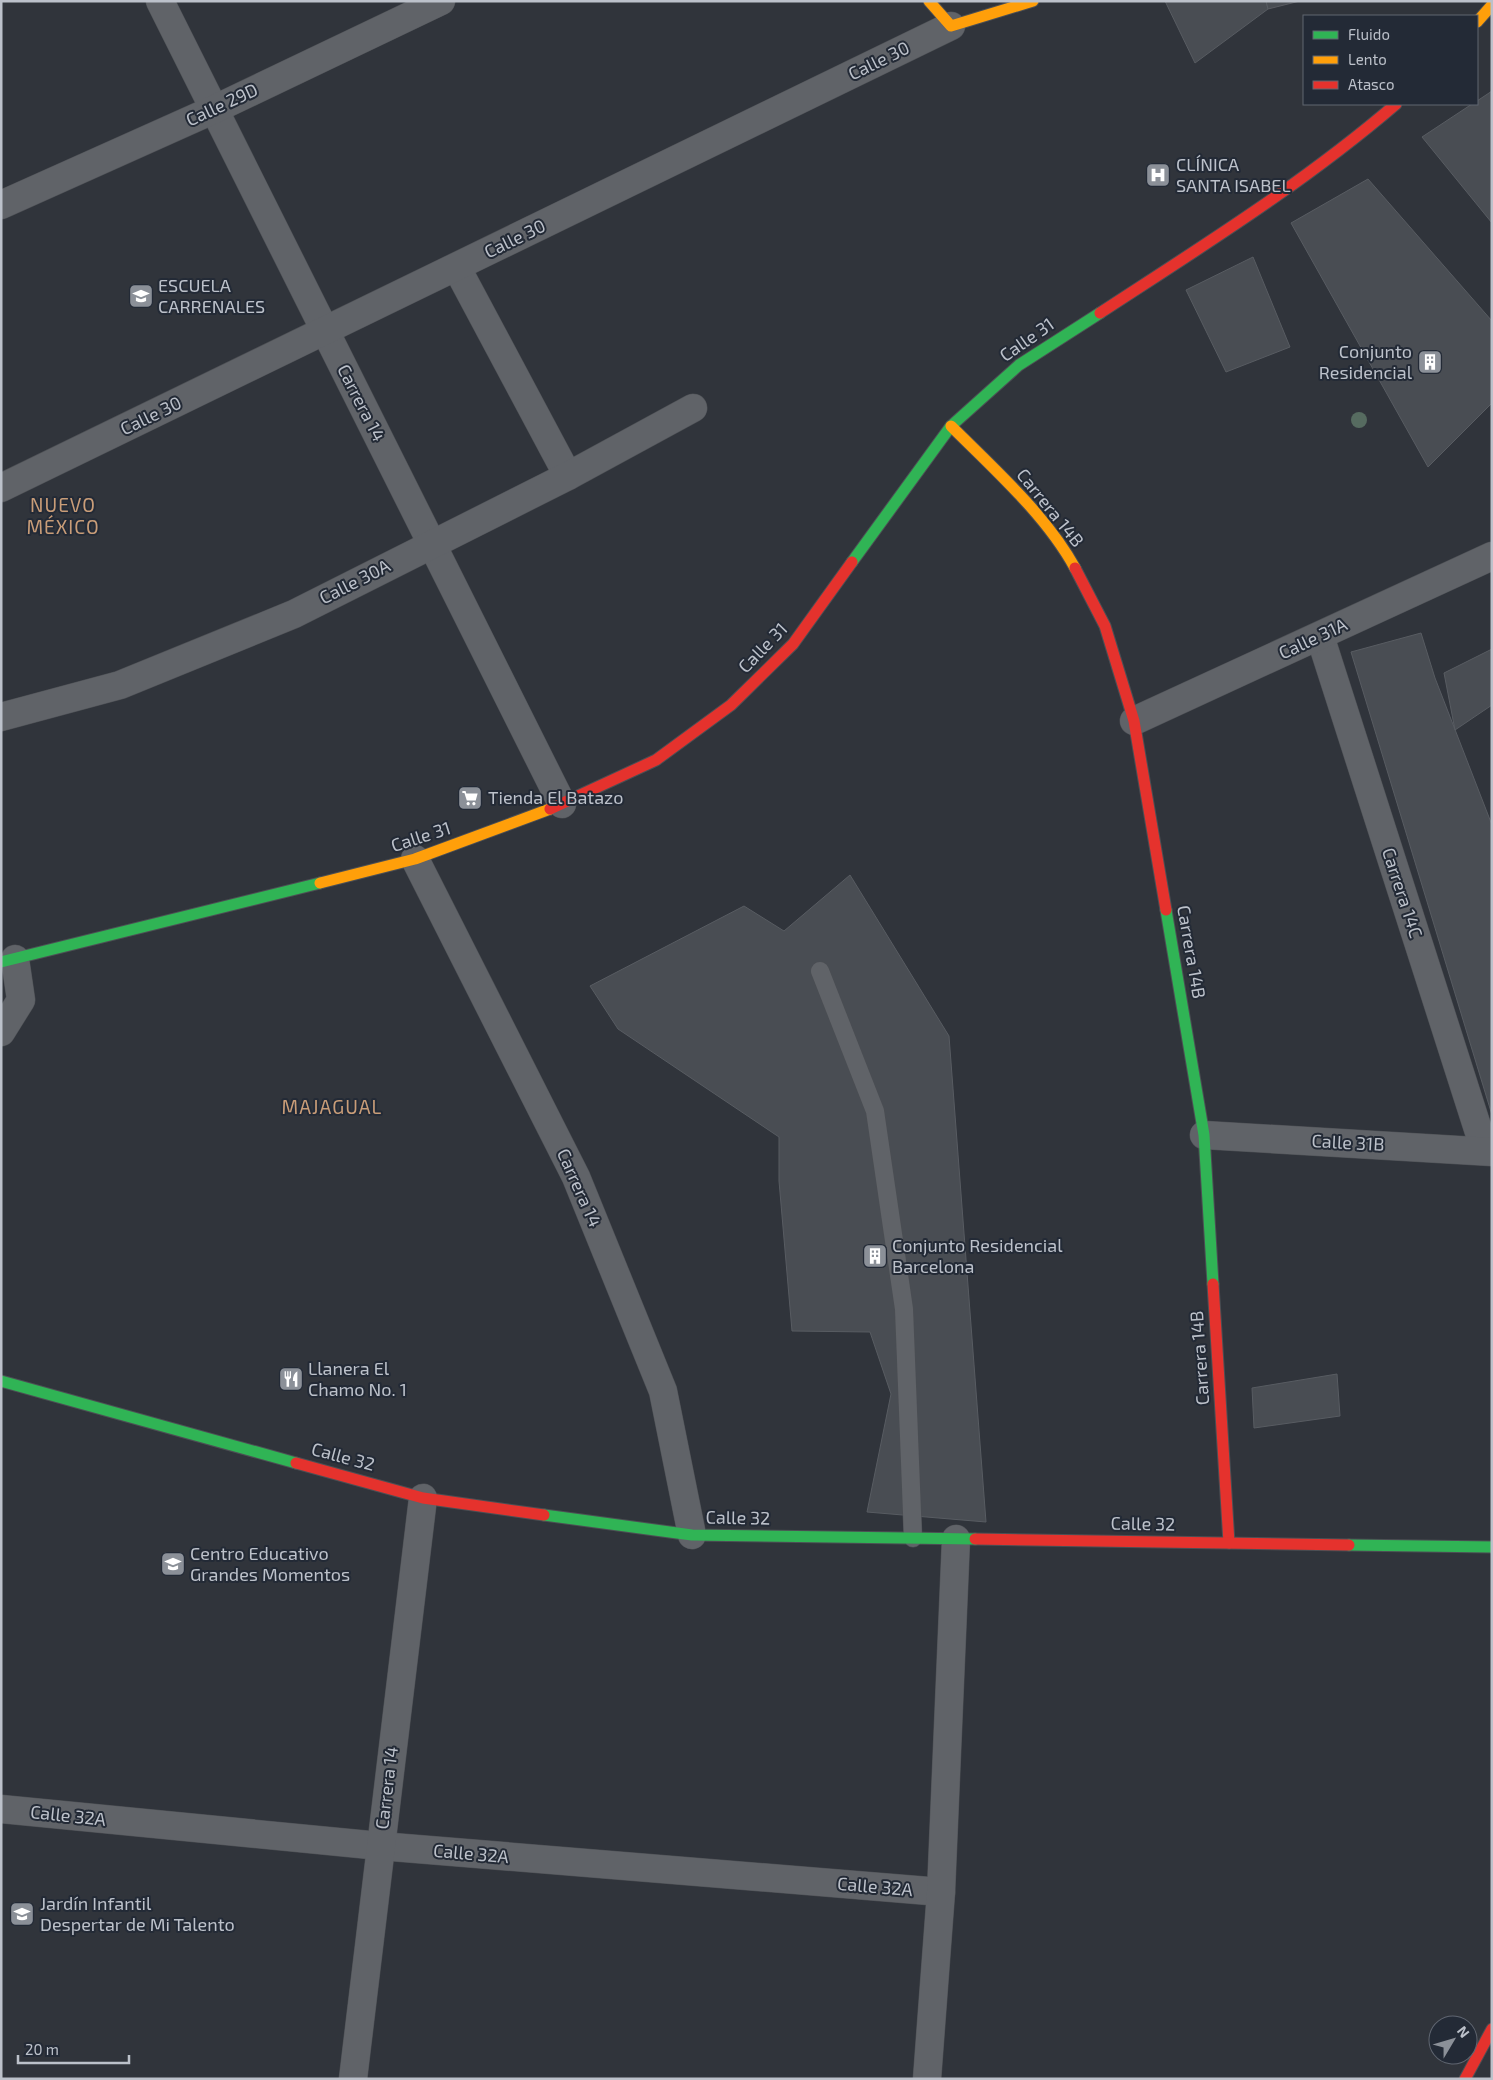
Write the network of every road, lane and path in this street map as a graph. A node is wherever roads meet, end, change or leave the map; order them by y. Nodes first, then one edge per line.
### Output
1 (160, 1) edge
2 (441, 1) edge
3 (929, 1) edge
4 (1033, 1) edge
5 (1492, 3) edge
6 (1478, 21) edge
7 (951, 26) junction
8 (1395, 105) edge
9 (215, 109) junction
10 (1, 205) edge
11 (457, 268) junction
12 (326, 332) junction
13 (693, 408) dead end
14 (951, 426) junction
15 (568, 476) junction
16 (1, 488) edge
17 (432, 544) junction
18 (1492, 556) edge
19 (1320, 636) junction
20 (1, 717) edge
21 (1134, 721) junction
22 (562, 804) junction
23 (416, 859) junction
24 (8, 960) edge
25 (820, 971) dead end
26 (1, 1032) edge
27 (1204, 1136) junction
28 (1488, 1152) edge
29 (1, 1381) edge
30 (423, 1498) junction
31 (692, 1535) junction
32 (913, 1538) junction
33 (956, 1539) junction
34 (1229, 1543) junction
35 (1492, 1547) edge
36 (1, 1809) edge
37 (380, 1846) junction
38 (941, 1892) junction
39 (1492, 2029) edge
40 (353, 2079) edge
41 (927, 2079) edge
42 (1465, 2079) edge

1 - 9 street, Carrera 14
2 - 9 street, Calle 29D
3 - 7 street
4 - 7 street, Calle 30
5 - 6 street
7 - 11 street, Calle 30
8 - 14 street, Calle 31
9 - 10 street, Calle 29D
9 - 12 street, Carrera 14
11 - 12 street, Calle 30
11 - 15 street
12 - 16 street, Calle 30
12 - 17 street, Carrera 14
13 - 15 street, Calle 30A
14 - 21 street, Carrera 14B
14 - 22 street, Calle 31
15 - 17 street, Calle 30A
17 - 20 street, Calle 30A
17 - 22 street, Carrera 14
18 - 19 street, Calle 31A
19 - 21 street, Calle 31A
19 - 28 street, Carrera 14C
21 - 27 street, Carrera 14B
22 - 23 street, Calle 31
23 - 24 street, Calle 31
23 - 31 street, Carrera 14
24 - 26 street
25 - 32 lane
27 - 28 street, Calle 31B
27 - 34 street, Carrera 14B
29 - 30 street, Calle 32
30 - 31 street, Calle 32
30 - 37 street, Carrera 14
31 - 32 street, Calle 32
32 - 33 street, Calle 32
33 - 34 street, Calle 32
33 - 38 street
34 - 35 street, Calle 32
36 - 37 street, Calle 32A
37 - 38 street, Calle 32A
37 - 40 street, Carrera 14
38 - 41 street
39 - 42 street

